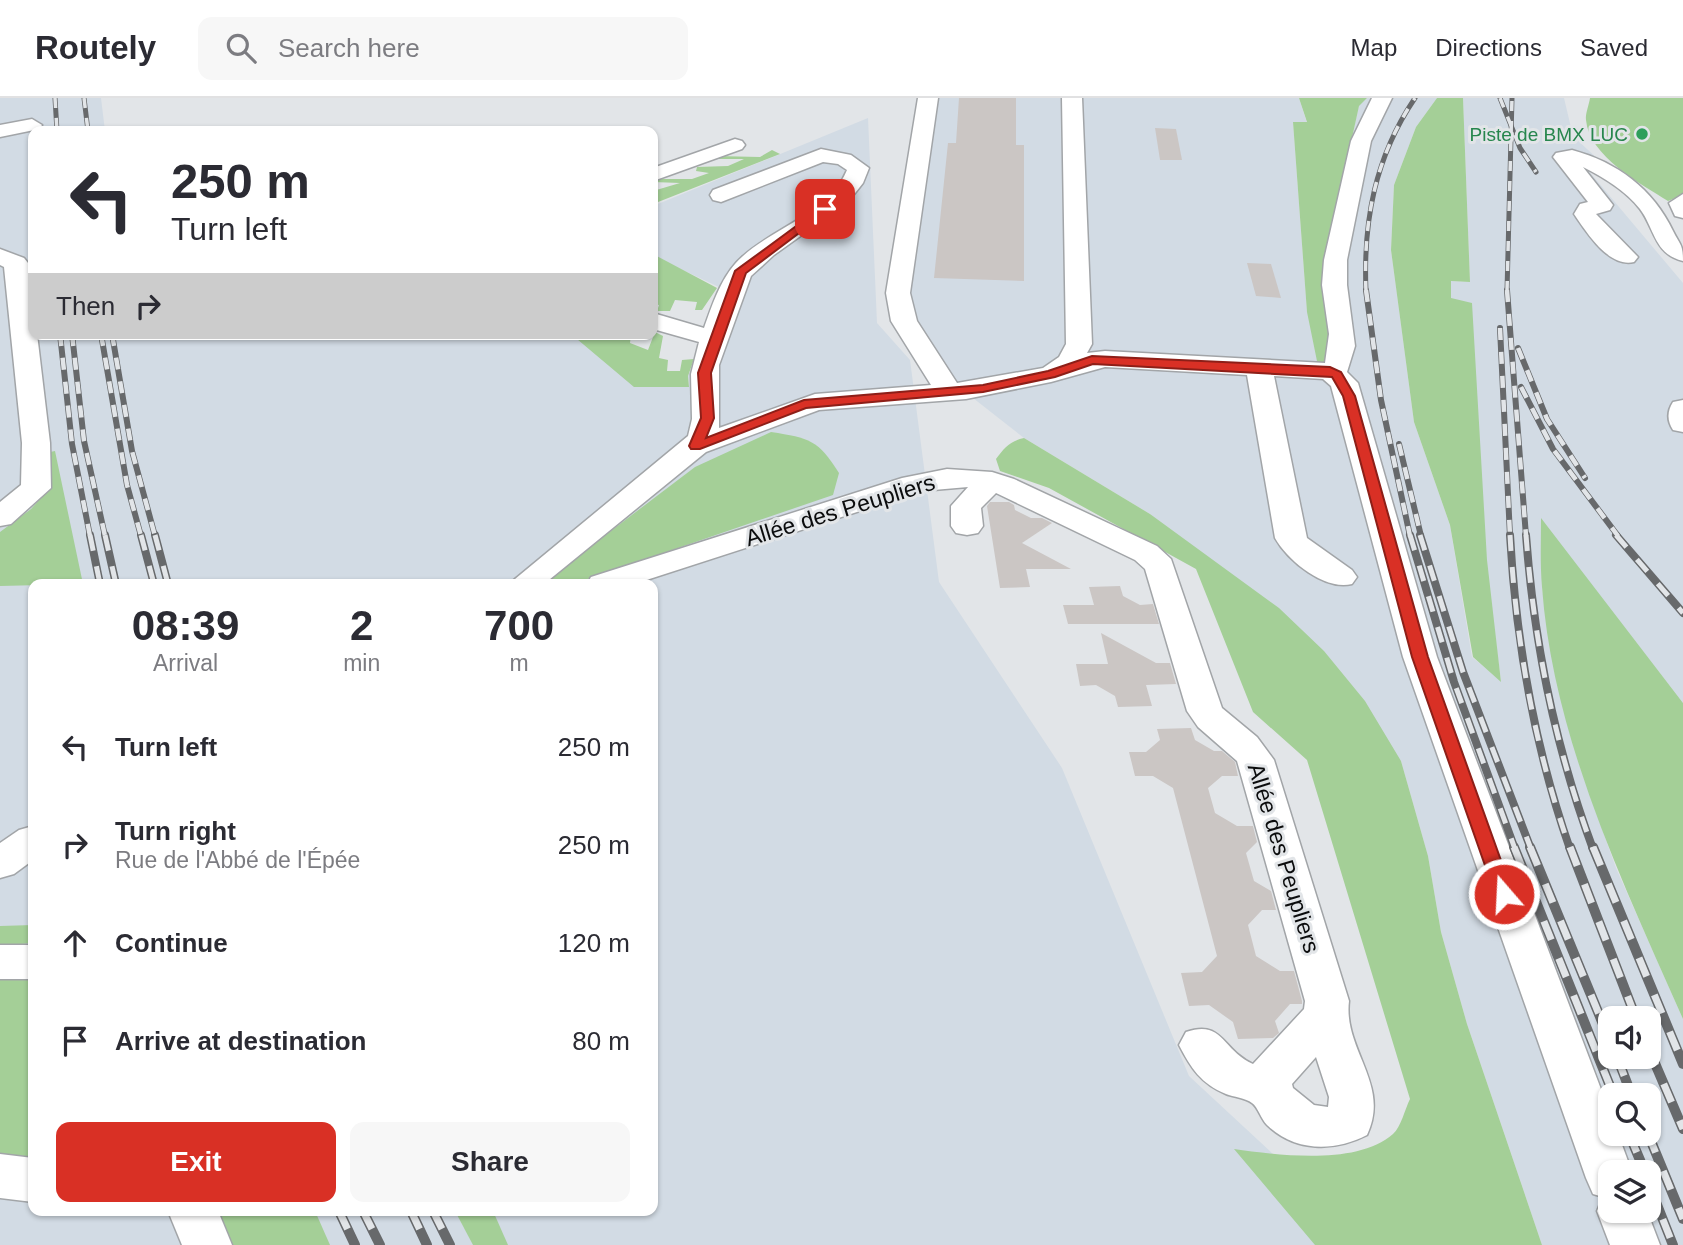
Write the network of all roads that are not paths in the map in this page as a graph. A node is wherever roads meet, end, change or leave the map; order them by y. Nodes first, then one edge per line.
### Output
1 (928, 98) edge
2 (1072, 98) edge
3 (1382, 98) edge
4 (32, 125) dead end
5 (0, 131) edge
6 (756, 154) dead end
7 (658, 179) edge
8 (721, 195) dead end
9 (1683, 201) edge
10 (1683, 211) edge
11 (1683, 254) edge
12 (0, 256) edge
13 (1626, 257) dead end
14 (679, 328) junction
15 (658, 331) edge
16 (716, 339) junction
17 (671, 356) dead end
18 (1259, 368) junction
19 (1061, 371) junction
20 (1330, 371) junction
21 (949, 393) junction
22 (1683, 408) edge
23 (1683, 424) edge
24 (696, 446) junction
25 (992, 481) junction
26 (0, 517) edge
27 (967, 526) dead end
28 (1341, 577) dead end
29 (531, 579) edge
30 (619, 579) edge
31 (28, 843) edge
32 (0, 863) edge
33 (0, 961) edge
34 (28, 962) edge
35 (1325, 1016) junction
36 (1202, 1045) dead end
37 (1268, 1086) junction
38 (1603, 1160) edge
39 (0, 1176) edge
40 (28, 1179) edge
41 (195, 1216) edge
42 (1627, 1223) edge
43 (207, 1245) edge
44 (1635, 1245) edge

1 - 21 street
2 - 19 street
3 - 20 street
4 - 5 street
6 - 7 street
8 - 16 street
9 - 10 street
11 - 13 street
12 - 26 street
14 - 15 street
14 - 16 street
14 - 17 street
16 - 24 street
18 - 19 street
18 - 20 street
18 - 28 street
19 - 21 street
20 - 38 street
21 - 24 street
22 - 23 street
24 - 29 street
25 - 27 street
25 - 30 street, Allée des Peupliers
25 - 35 street, Allée des Peupliers
31 - 32 street
33 - 34 street
35 - 37 street
35 - 37 street, Allée des Peupliers
36 - 37 street
39 - 40 street
41 - 43 street
42 - 44 street

